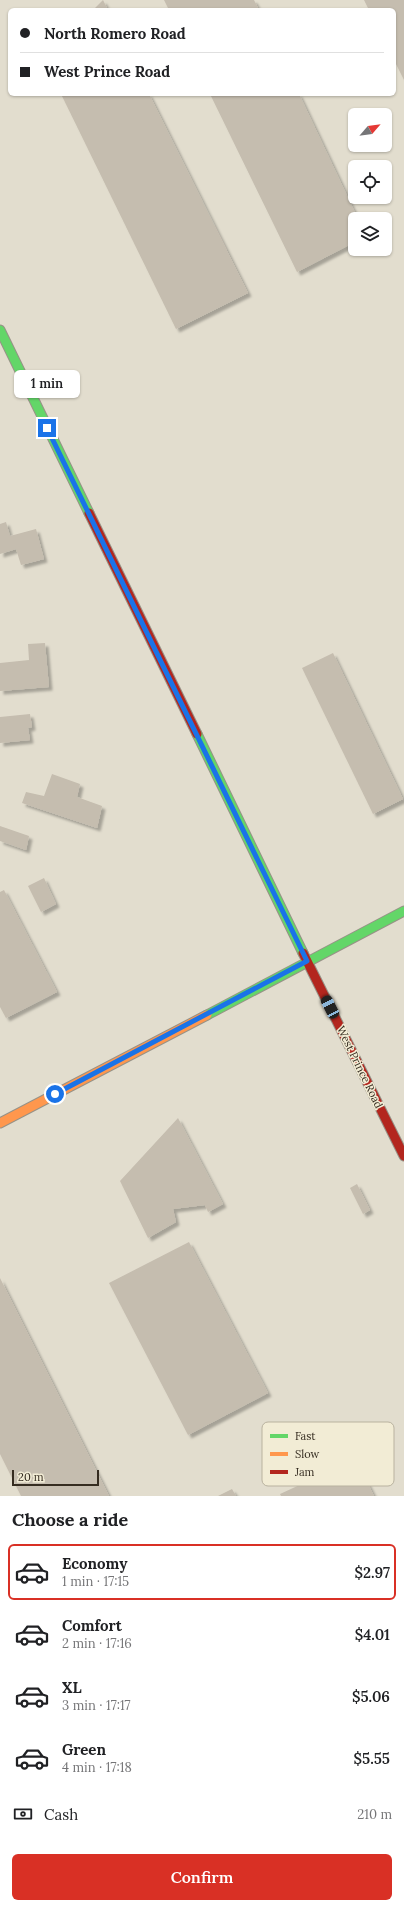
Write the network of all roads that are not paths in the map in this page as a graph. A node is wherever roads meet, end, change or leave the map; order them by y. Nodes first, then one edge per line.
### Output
1 (0, 330) edge
2 (404, 911) edge
3 (307, 961) junction
4 (0, 1122) edge
5 (404, 1156) edge

1 - 3 main road, West Prince Road
2 - 3 main road
3 - 4 main road
3 - 5 main road, West Prince Road

